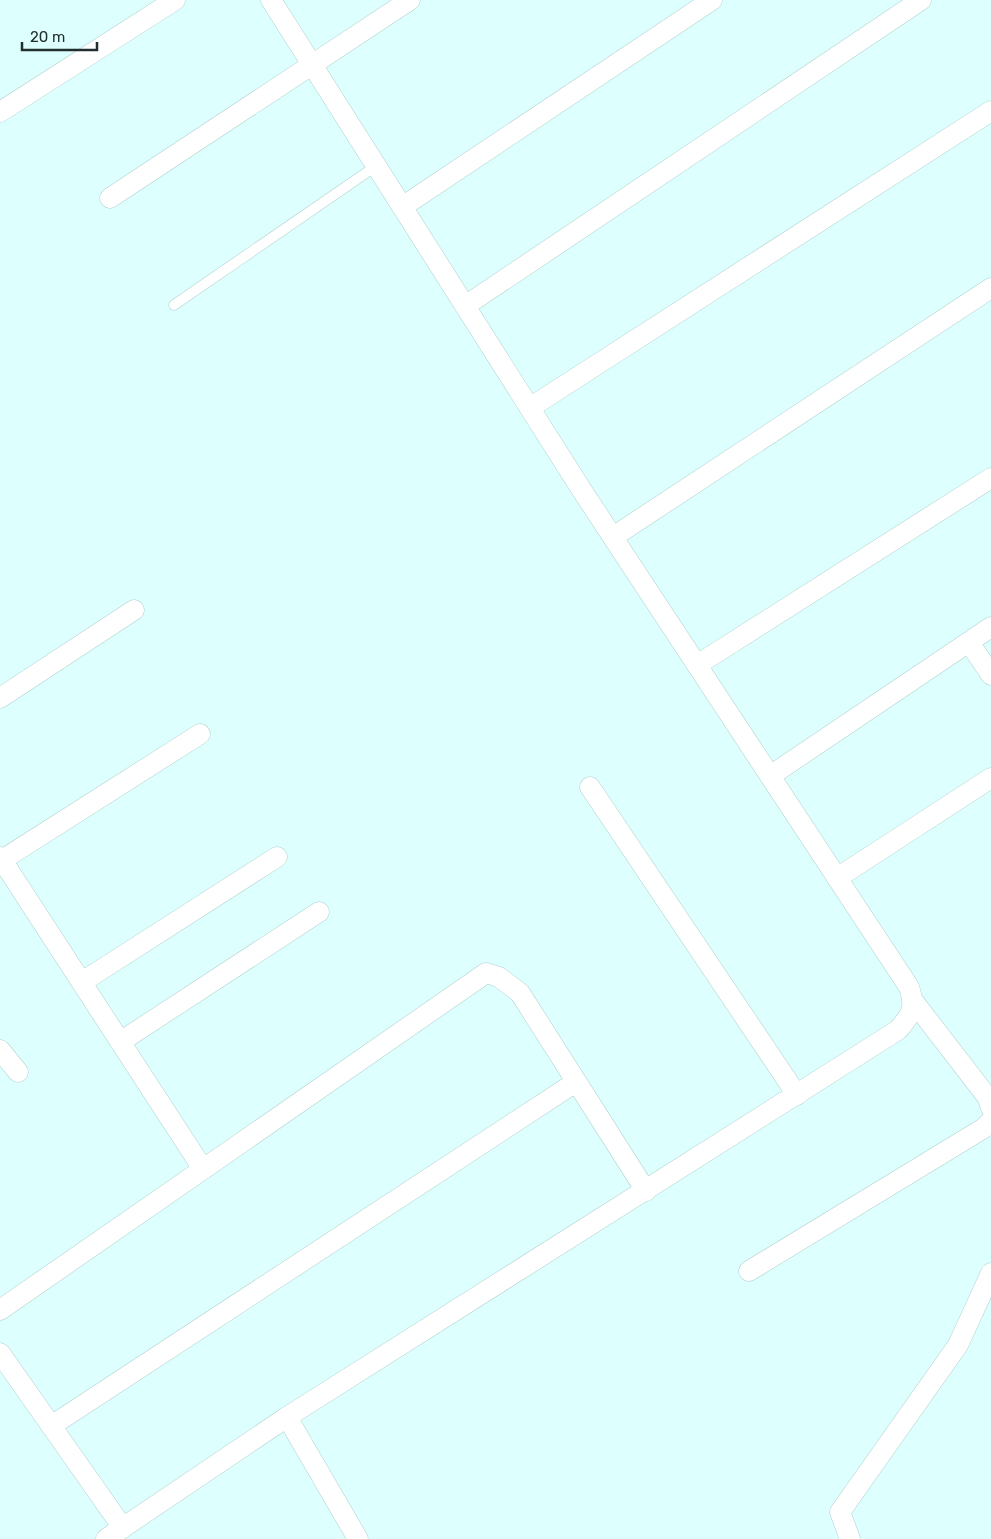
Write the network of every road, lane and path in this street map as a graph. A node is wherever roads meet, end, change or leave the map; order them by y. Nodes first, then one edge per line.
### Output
1 (174, 0) edge
2 (271, 0) edge
3 (410, 0) edge
4 (712, 0) edge
5 (921, 0) edge
6 (312, 65) junction
7 (0, 112) edge
8 (991, 112) edge
9 (376, 166) junction
10 (110, 198) dead end
11 (402, 207) junction
12 (991, 288) edge
13 (174, 305) dead end
14 (465, 306) junction
15 (531, 407) junction
16 (991, 478) edge
17 (613, 537) junction
18 (134, 610) dead end
19 (991, 627) edge
20 (969, 642) junction
21 (697, 665) junction
22 (991, 675) edge
23 (0, 698) edge
24 (200, 734) dead end
25 (770, 776) junction
26 (991, 778) edge
27 (590, 787) dead end
28 (277, 857) dead end
29 (1, 858) edge
30 (837, 878) junction
31 (319, 912) dead end
32 (82, 982) junction
33 (914, 1002) junction
34 (120, 1042) junction
35 (0, 1050) edge
36 (18, 1072) dead end
37 (576, 1082) junction
38 (797, 1095) junction
39 (991, 1108) edge
40 (991, 1121) edge
41 (204, 1169) junction
42 (646, 1191) junction
43 (749, 1271) dead end
44 (991, 1272) edge
45 (0, 1310) edge
46 (0, 1353) edge
47 (287, 1417) junction
48 (51, 1426) junction
49 (114, 1534) edge
50 (358, 1539) edge
51 (850, 1539) edge

1 - 7 street
2 - 6 street
3 - 6 street
4 - 11 street
5 - 14 street
6 - 9 street
6 - 10 street
8 - 15 street
9 - 11 street
9 - 13 lane
11 - 14 street
12 - 17 street
14 - 15 street
15 - 17 street
16 - 21 street
17 - 21 street
18 - 23 street
19 - 20 street
20 - 22 street
20 - 25 street
21 - 25 street
24 - 29 street
25 - 30 street
26 - 30 street
27 - 38 street
28 - 32 street
29 - 32 street
30 - 33 street
31 - 34 street
32 - 34 street
33 - 38 street
33 - 39 street
34 - 41 street
35 - 36 street
37 - 41 street
37 - 42 street
37 - 48 street
38 - 42 street
40 - 43 street
41 - 45 street
42 - 47 street
44 - 51 street
46 - 48 street
47 - 49 street
47 - 50 street
48 - 49 street

